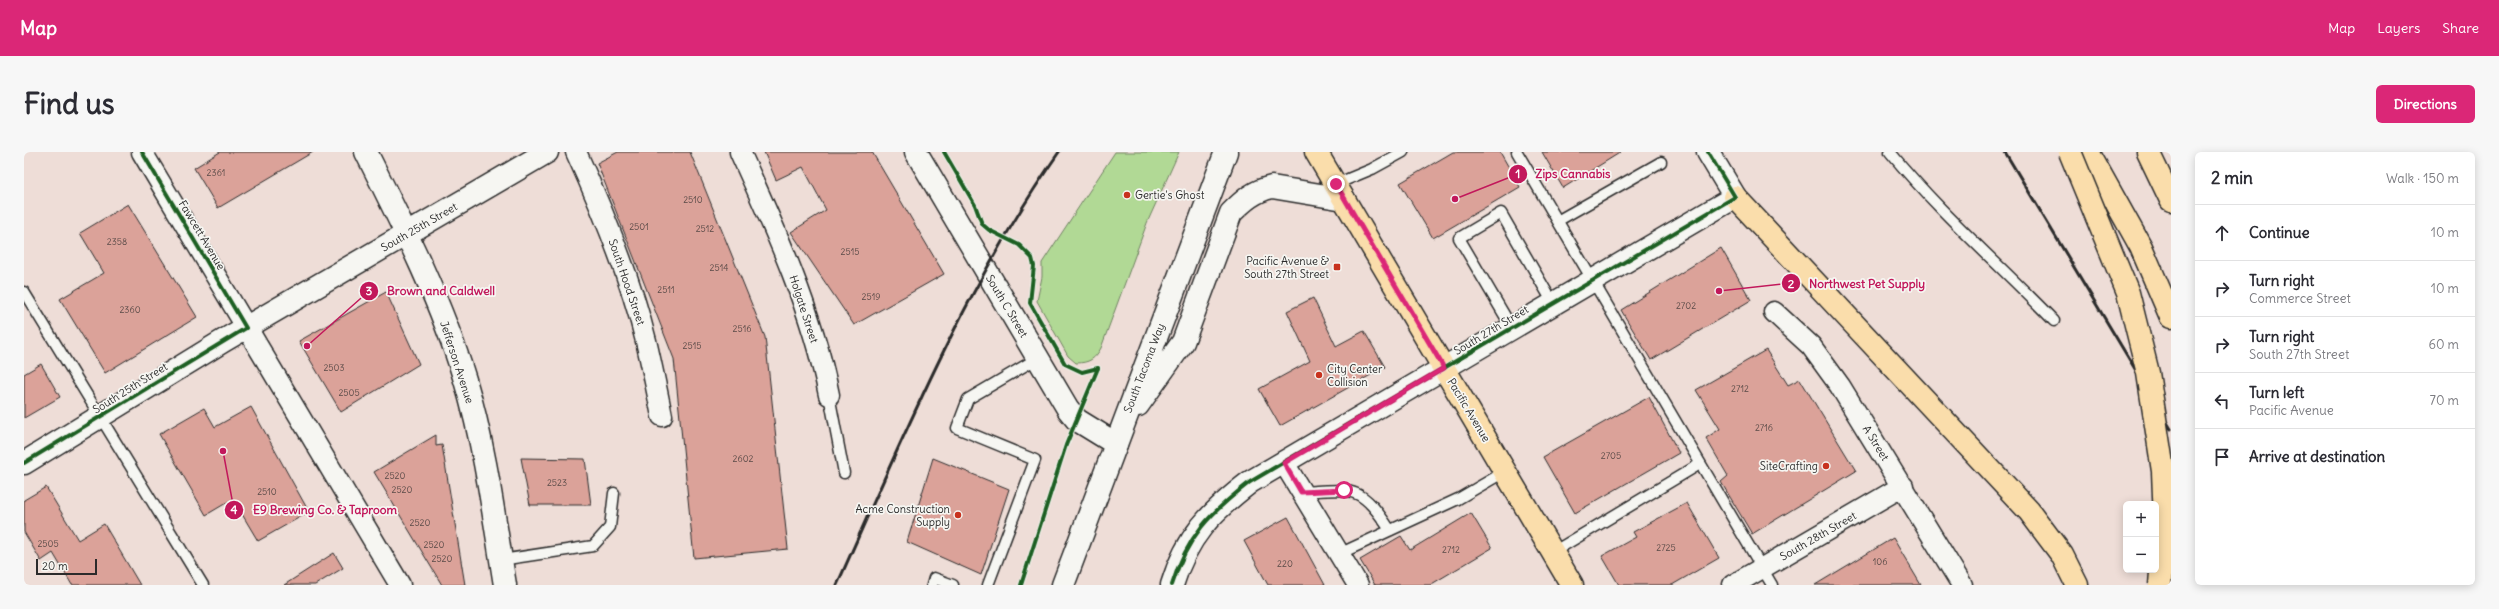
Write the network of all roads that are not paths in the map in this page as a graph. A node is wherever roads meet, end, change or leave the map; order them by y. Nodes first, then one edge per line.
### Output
1 (142, 152) edge
2 (366, 152) edge
3 (576, 152) edge
4 (740, 152) edge
5 (916, 152) edge
6 (1226, 152) edge
7 (1316, 152) edge
8 (1403, 152) edge
9 (1517, 152) edge
10 (1708, 152) edge
11 (1890, 152) edge
12 (2070, 152) edge
13 (2088, 152) edge
14 (2148, 152) edge
15 (535, 155) edge
16 (1660, 162) dead end
17 (1340, 191) junction
18 (1735, 197) junction
19 (2171, 200) edge
20 (1559, 220) junction
21 (407, 234) junction
22 (1591, 281) junction
23 (24, 292) edge
24 (1553, 303) junction
25 (1774, 312) dead end
26 (2171, 317) edge
27 (2054, 321) dead end
28 (246, 328) junction
29 (1512, 328) junction
30 (1038, 358) junction
31 (1444, 368) junction
32 (829, 395) joint
33 (101, 416) junction
34 (662, 416) dead end
35 (1118, 436) junction
36 (24, 463) edge
37 (1284, 463) junction
38 (1700, 464) junction
39 (1506, 471) junction
40 (844, 473) dead end
41 (1903, 486) junction
42 (1301, 492) junction
43 (614, 493) dead end
44 (1390, 530) junction
45 (1553, 552) junction
46 (1339, 554) junction
47 (501, 560) junction
48 (1762, 568) junction
49 (1175, 576) edge
50 (203, 585) edge
51 (400, 585) edge
52 (505, 585) edge
53 (932, 585) edge
54 (953, 585) edge
55 (988, 585) edge
56 (1063, 585) edge
57 (1358, 585) edge
58 (1572, 585) edge
59 (1733, 585) edge
60 (1772, 585) edge
61 (1962, 585) edge
62 (2077, 585) edge
63 (2160, 585) edge

1 - 28 street, Fawcett Avenue
2 - 21 street, Jefferson Avenue
3 - 34 street, South Hood Street
4 - 32 street, Holgate Street
5 - 30 street, South C Street
6 - 35 street, South Tacoma Way
7 - 17 main road, Pacific Avenue
8 - 17 lane
9 - 20 lane
10 - 18 street
11 - 27 lane
12 - 63 main road, bridge
13 - 26 main road
14 - 19 main road
15 - 21 street, South 25th Street
16 - 20 lane
17 - 31 main road, Pacific Avenue
17 - 35 street
18 - 22 street, South 27th Street
18 - 62 main road
20 - 22 lane
21 - 28 street, South 25th Street
21 - 47 street, Jefferson Avenue
22 - 24 street, South 27th Street
22 - 38 lane
23 - 33 lane
24 - 29 street, South 27th Street
24 - 29 lane
25 - 41 street, A Street
28 - 33 street, South 25th Street
28 - 51 street, Fawcett Avenue
29 - 31 street, South 27th Street
30 - 35 street, South C Street
30 - 55 lane
31 - 37 street, South 27th Street
31 - 39 main road, Pacific Avenue
32 - 40 lane, Holgate Street
33 - 36 street, South 25th Street
33 - 50 lane
35 - 56 street, South Tacoma Way
37 - 42 street
37 - 49 street, South 27th Street
38 - 45 lane
38 - 48 lane
39 - 44 lane
39 - 45 main road, Pacific Avenue
41 - 48 street, South 28th Street
41 - 61 street, A Street
42 - 44 lane
42 - 46 street
43 - 47 lane
44 - 46 lane
45 - 58 main road, Pacific Avenue
46 - 57 street
47 - 52 street, Jefferson Avenue
48 - 59 street, South 28th Street
48 - 60 lane
53 - 54 lane

